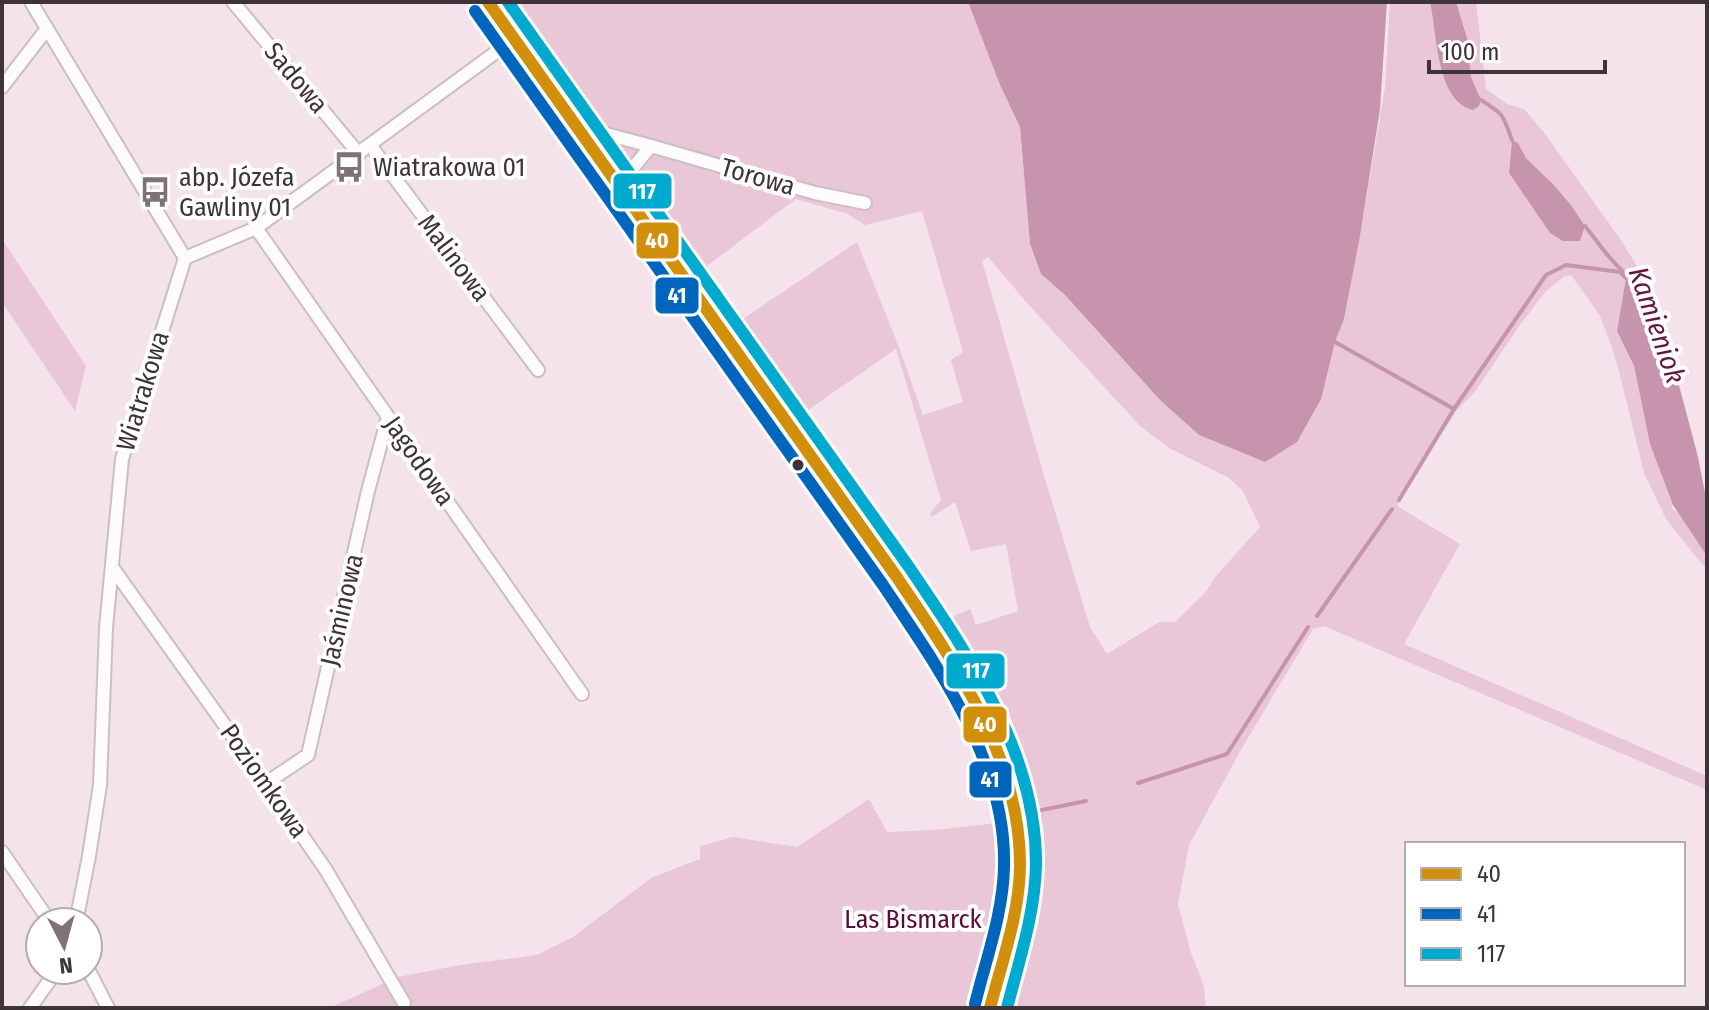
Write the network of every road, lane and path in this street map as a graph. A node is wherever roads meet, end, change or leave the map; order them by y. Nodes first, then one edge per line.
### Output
1 (31, 2) edge
2 (233, 2) edge
3 (488, 2) edge
4 (46, 30) junction
5 (514, 39) junction
6 (2, 87) edge
7 (576, 126) junction
8 (370, 145) junction
9 (651, 146) junction
10 (359, 154) junction
11 (618, 186) junction
12 (865, 203) dead end
13 (256, 228) junction
14 (185, 258) junction
15 (538, 370) dead end
16 (388, 417) junction
17 (112, 567) junction
18 (582, 694) dead end
19 (266, 783) junction
20 (2, 852) edge
21 (39, 906) edge
22 (79, 906) edge
23 (46, 986) edge
24 (97, 986) edge
25 (404, 1003) dead end
26 (30, 1008) edge
27 (108, 1008) edge
28 (990, 1008) edge

1 - 4 street
2 - 10 street, Sadowa
3 - 5 street
4 - 6 street
4 - 14 street
5 - 7 street
5 - 8 street
7 - 9 street, Torowa
7 - 11 street
8 - 10 street
8 - 15 street, Malinowa
9 - 11 street
9 - 12 street, Torowa
10 - 13 street
11 - 28 street
13 - 14 street
13 - 16 street, Jagodowa
14 - 17 street, Wiatrakowa
16 - 18 street, Jagodowa
16 - 19 street, Jaśminowa
17 - 19 street, Poziomkowa
17 - 22 street, Wiatrakowa
19 - 25 street, Poziomkowa
20 - 21 street
23 - 26 street
24 - 27 street

